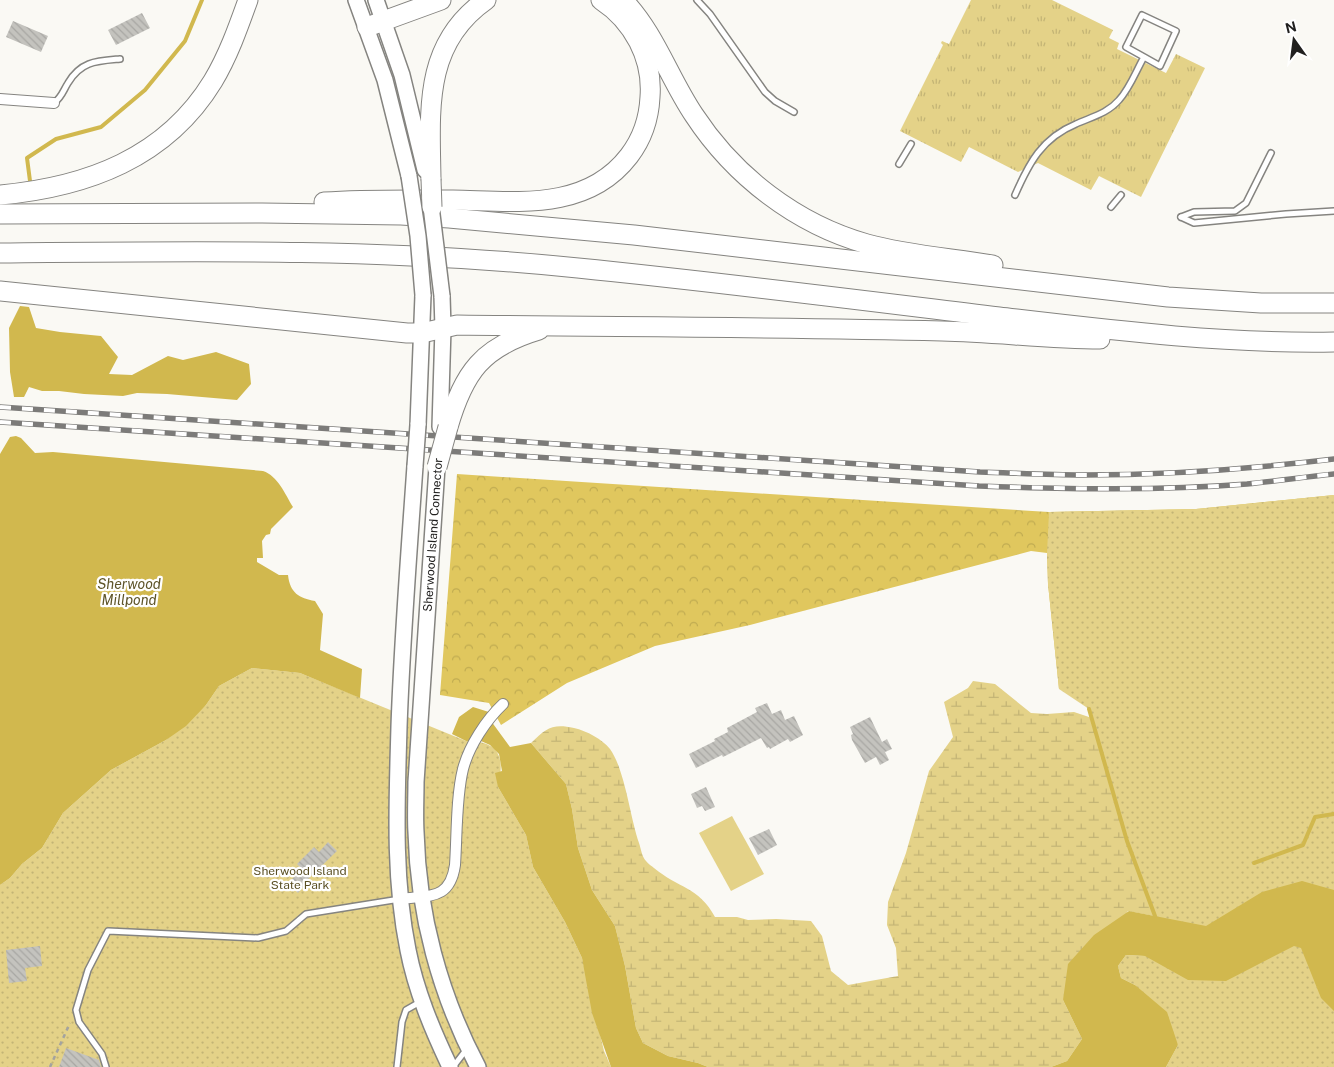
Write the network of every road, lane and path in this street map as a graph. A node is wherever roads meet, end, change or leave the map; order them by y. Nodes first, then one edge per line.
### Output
1 (248, 0) edge
2 (356, 0) edge
3 (376, 0) edge
4 (440, 0) edge
5 (486, 0) edge
6 (601, 0) edge
7 (623, 0) edge
8 (697, 0) edge
9 (376, 24) junction
10 (1144, 56) junction
11 (120, 59) dead end
12 (0, 99) edge
13 (54, 102) joint
14 (794, 112) dead end
15 (911, 144) dead end
16 (1271, 153) dead end
17 (899, 164) dead end
18 (429, 179) junction
19 (0, 195) edge
20 (1016, 195) dead end
21 (1121, 195) dead end
22 (432, 207) joint
23 (1110, 208) dead end
24 (1334, 211) edge
25 (215, 212) junction
26 (0, 214) edge
27 (0, 253) edge
28 (0, 291) edge
29 (1214, 301) junction
30 (1334, 303) edge
31 (549, 327) junction
32 (443, 328) junction
33 (422, 333) junction
34 (1226, 340) junction
35 (1334, 342) edge
36 (444, 427) junction
37 (438, 467) joint
38 (503, 704) dead end
39 (422, 896) junction
40 (400, 899) junction
41 (422, 1001) junction
42 (76, 1010) junction
43 (468, 1048) junction
44 (50, 1067) edge
45 (106, 1067) edge
46 (397, 1067) edge
47 (452, 1067) edge
48 (478, 1067) edge

1 - 19 highway
2 - 9 street, Sherwood Island Connector
3 - 9 street, Sherwood Island Connector
4 - 9 highway
5 - 18 highway
6 - 25 highway
7 - 29 highway
8 - 14 lane
9 - 18 street, Sherwood Island Connector
9 - 33 street, Sherwood Island Connector, bridge
10 - 10 lane
10 - 20 lane
11 - 13 lane
12 - 13 street
15 - 17 lane
16 - 24 lane
18 - 22 highway, bridge
21 - 23 lane
22 - 32 street, bridge
25 - 26 highway
25 - 29 highway
27 - 34 highway
28 - 33 highway
29 - 30 highway
31 - 32 highway
31 - 34 highway
31 - 36 highway
32 - 33 highway
32 - 36 street
33 - 40 street, Sherwood Island Connector, bridge
34 - 35 highway
36 - 37 highway, bridge
37 - 39 street, Sherwood Island Connector
38 - 39 street
39 - 40 street
39 - 43 street, Sherwood Island Connector
40 - 41 street, Sherwood Island Connector
40 - 42 lane
41 - 46 lane
41 - 47 street, Sherwood Island Connector
42 - 44 path
42 - 45 lane
43 - 47 lane
43 - 48 street, Sherwood Island Connector

